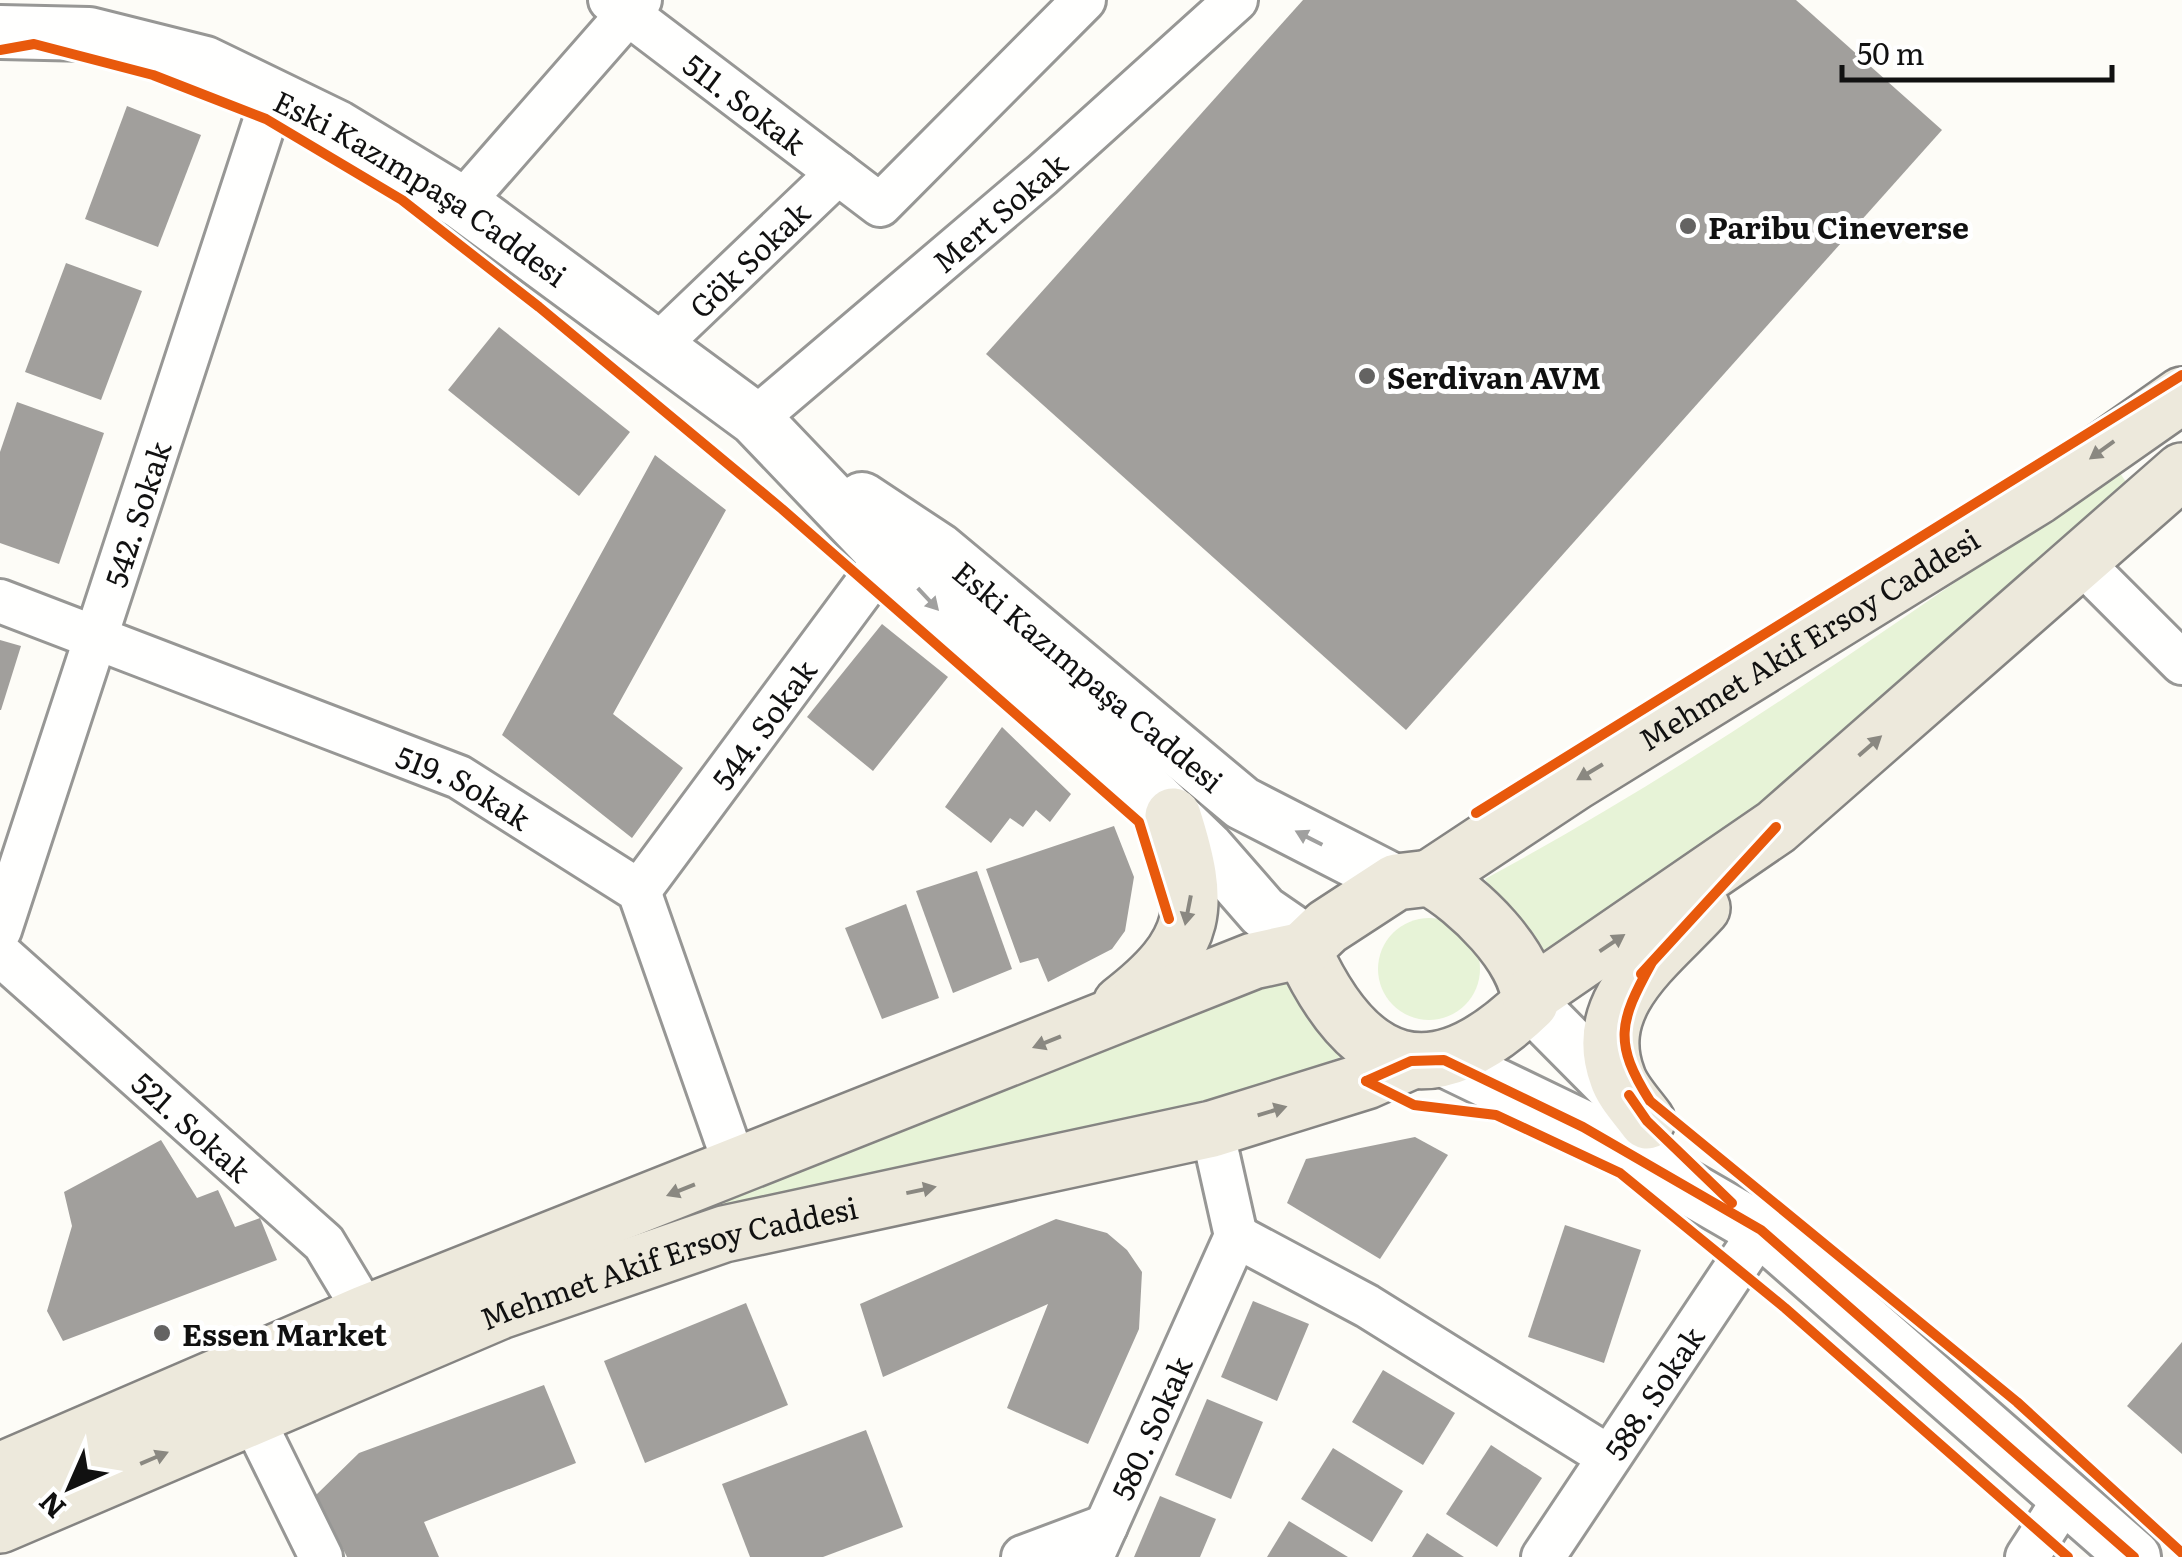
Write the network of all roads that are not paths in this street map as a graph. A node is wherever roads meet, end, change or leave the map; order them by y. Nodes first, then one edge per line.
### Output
1 (1084, 0) edge
2 (1236, 0) edge
3 (627, 4) edge
4 (0, 32) edge
5 (273, 96) junction
6 (838, 174) junction
7 (462, 203) junction
8 (658, 345) junction
9 (2182, 395) edge
10 (772, 435) junction
11 (2182, 471) edge
12 (887, 556) junction
13 (2080, 560) junction
14 (0, 600) edge
15 (100, 636) junction
16 (2182, 663) edge
17 (1173, 816) junction
18 (1776, 827) junction
19 (1413, 880) junction
20 (639, 890) junction
21 (0, 930) edge
22 (1306, 946) junction
23 (0, 954) edge
24 (1530, 999) junction
25 (1098, 1022) junction
26 (1407, 1068) junction
27 (1647, 1121) junction
28 (1212, 1129) junction
29 (736, 1168) junction
30 (1761, 1230) junction
31 (1236, 1236) junction
32 (366, 1313) junction
33 (252, 1417) junction
34 (1609, 1458) junction
35 (0, 1471) edge
36 (2067, 1496) junction
37 (0, 1526) edge
38 (1099, 1541) edge
39 (321, 1557) edge
40 (1023, 1557) edge
41 (1543, 1557) edge
42 (2026, 1557) edge
43 (2134, 1557) edge

1 - 6 street, 511. Sokak
2 - 10 street, Mert Sokak
3 - 6 street, 511. Sokak
3 - 7 street
4 - 5 street, Eski Kazımpaşa Caddesi
5 - 7 street, Eski Kazımpaşa Caddesi
5 - 15 street, 542. Sokak
6 - 8 street, Gök Sokak
7 - 8 street, Eski Kazımpaşa Caddesi
8 - 10 street, Eski Kazımpaşa Caddesi
9 -> 19 main road, Mehmet Akif Ersoy Caddesi
10 - 12 street, Eski Kazımpaşa Caddesi
19 -> 10 street, Eski Kazımpaşa Caddesi
11 - 13 main road
12 -> 17 street, Eski Kazımpaşa Caddesi
12 - 20 street, 544. Sokak
13 - 16 street
18 -> 13 main road
14 - 15 street, 519. Sokak
15 - 20 street, 519. Sokak
15 - 21 street, 542. Sokak
17 - 22 street, Eski Kazımpaşa Caddesi
17 -> 25 main road
24 -> 18 main road
18 - 27 main road
19 - 22 main road
19 - 24 main road
20 - 29 street
22 - 25 main road, Mehmet Akif Ersoy Caddesi
22 - 26 main road
23 - 32 street, 521. Sokak
24 - 26 main road
24 - 27 street
25 -> 29 main road, Mehmet Akif Ersoy Caddesi
28 -> 26 main road, Mehmet Akif Ersoy Caddesi
26 - 30 street
27 - 30 street
28 - 31 street
33 -> 28 main road, Mehmet Akif Ersoy Caddesi
29 -> 32 main road, Mehmet Akif Ersoy Caddesi
30 - 34 street, 588. Sokak
30 - 36 street
31 - 34 street
31 - 38 street, 580. Sokak
32 - 35 main road, Mehmet Akif Ersoy Caddesi
37 -> 33 main road, Mehmet Akif Ersoy Caddesi
33 - 39 street
34 - 41 street, 588. Sokak
36 - 42 street
36 - 43 street
38 - 40 street

